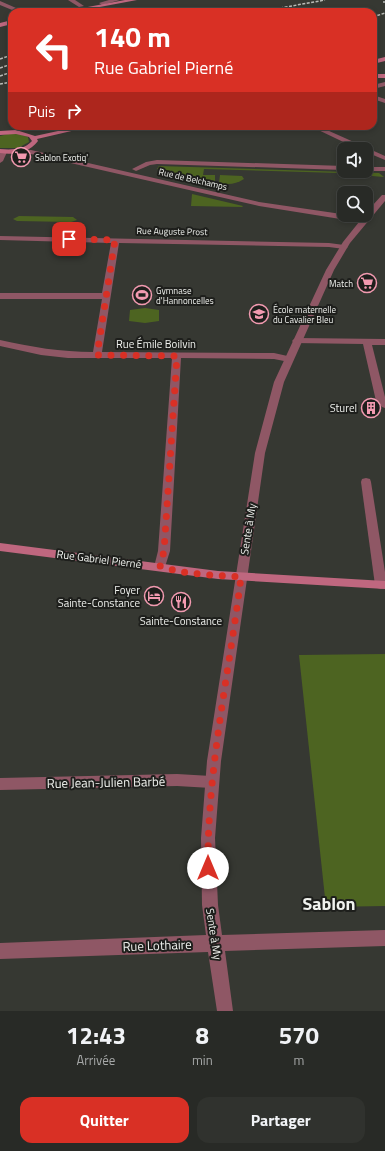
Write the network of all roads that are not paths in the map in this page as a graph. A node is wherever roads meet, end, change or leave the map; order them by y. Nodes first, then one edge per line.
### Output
1 (71, 0) edge
2 (117, 0) edge
3 (123, 0) edge
4 (134, 0) edge
5 (0, 3) edge
6 (102, 3) junction
7 (12, 8) edge
8 (80, 8) junction
9 (75, 130) edge
10 (322, 130) edge
11 (1, 133) edge
12 (34, 141) junction
13 (349, 142) edge
14 (18, 151) junction
15 (2, 152) edge
16 (373, 153) edge
17 (385, 158) edge
18 (0, 161) edge
19 (337, 168) edge
20 (136, 169) junction
21 (373, 169) edge
22 (385, 169) edge
23 (128, 174) junction
24 (236, 192) junction
25 (385, 197) edge
26 (230, 198) junction
27 (373, 207) edge
28 (337, 208) dead end
29 (337, 216) edge
30 (363, 222) edge
31 (0, 238) edge
32 (115, 240) junction
33 (344, 247) junction
34 (0, 296) edge
35 (106, 296) junction
36 (297, 341) junction
37 (368, 342) junction
38 (385, 342) edge
39 (0, 343) edge
40 (97, 355) junction
41 (177, 356) junction
42 (289, 359) junction
43 (385, 405) edge
44 (366, 482) dead end
45 (1, 547) edge
46 (160, 566) junction
47 (241, 577) junction
48 (383, 585) edge
49 (212, 782) junction
50 (0, 784) edge
51 (385, 938) edge
52 (215, 943) junction
53 (0, 951) edge
54 (224, 1011) edge

1 - 8 street
2 - 6 street
3 - 6 main road
4 - 8 main road
5 - 7 street
6 - 8 main road
9 - 12 main road
10 - 13 street
11 - 12 main road
12 - 14 main road
12 - 20 street, Rue de Belchamps
14 - 15 main road
14 - 23 street, Rue de Belchamps
15 - 18 street
16 - 17 street
19 - 20 street
20 - 23 street
20 - 24 street, Rue de Belchamps
21 - 22 street
23 - 26 street, Rue de Belchamps
24 - 26 street
24 - 28 street, Rue de Belchamps
25 - 27 street, Sente à My
26 - 29 street, Rue de Belchamps
30 - 33 street, Sente à My
31 - 32 street, Rue Auguste Prost
32 - 33 street, Rue Auguste Prost
32 - 35 street
33 - 36 street, Sente à My
34 - 35 street
35 - 40 street
36 - 37 street
36 - 42 street, Sente à My
37 - 38 street
37 - 43 street
39 - 40 street, Rue Émile Boilvin
40 - 41 street, Rue Émile Boilvin
41 - 42 street, Rue Émile Boilvin
41 - 46 street
42 - 47 street, Sente à My
44 - 48 street
45 - 46 main road, Rue Gabriel Pierné
46 - 47 main road, Rue Gabriel Pierné
47 - 48 main road, Rue Gabriel Pierné
47 - 49 street, Sente à My
49 - 50 street, Rue Jean-Julien Barbé
49 - 52 street, Sente à My
51 - 52 street, Rue Lothaire
52 - 53 street, Rue Lothaire
52 - 54 street, Sente à My

